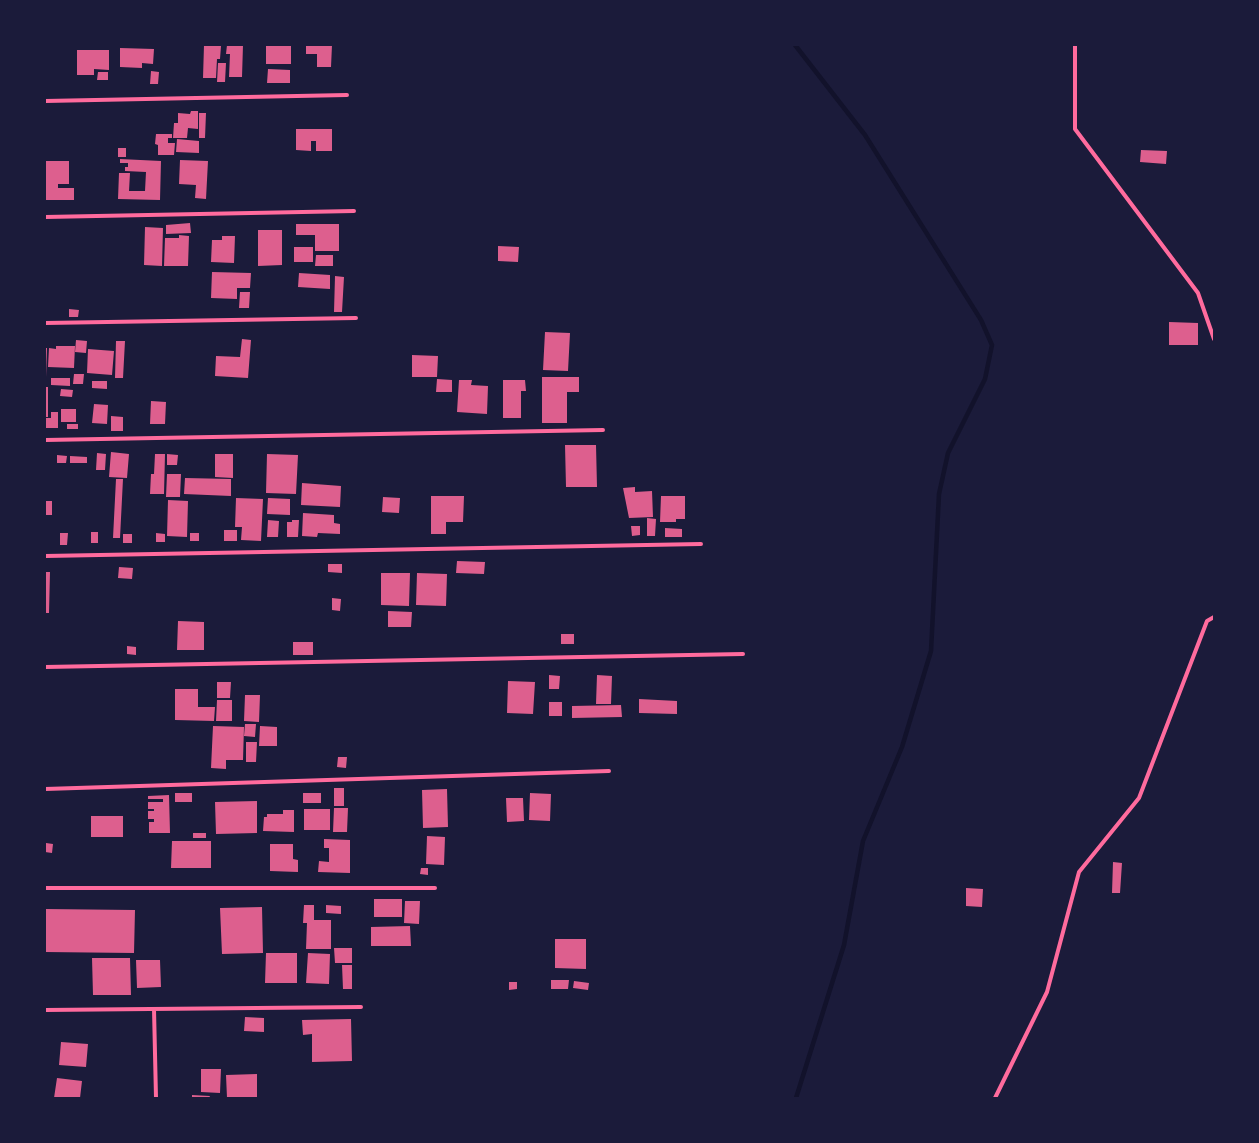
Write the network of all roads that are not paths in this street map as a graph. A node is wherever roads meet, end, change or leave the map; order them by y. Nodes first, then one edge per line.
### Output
1 (1075, 45) edge
2 (347, 95) dead end
3 (45, 101) edge
4 (354, 211) dead end
5 (45, 217) edge
6 (356, 318) dead end
7 (45, 323) edge
8 (1214, 339) edge
9 (603, 430) dead end
10 (45, 440) edge
11 (701, 544) dead end
12 (45, 556) edge
13 (1214, 617) edge
14 (743, 654) dead end
15 (45, 667) edge
16 (609, 771) dead end
17 (45, 789) edge
18 (45, 888) edge
19 (435, 888) dead end
20 (361, 1007) dead end
21 (154, 1009) junction
22 (45, 1010) edge
23 (156, 1098) edge
24 (995, 1098) edge

1 - 8 street
2 - 3 street
4 - 5 street
6 - 7 street
9 - 10 street
11 - 12 street
13 - 24 street
14 - 15 street
16 - 17 street
18 - 19 street
20 - 21 street
21 - 22 street
21 - 23 street

